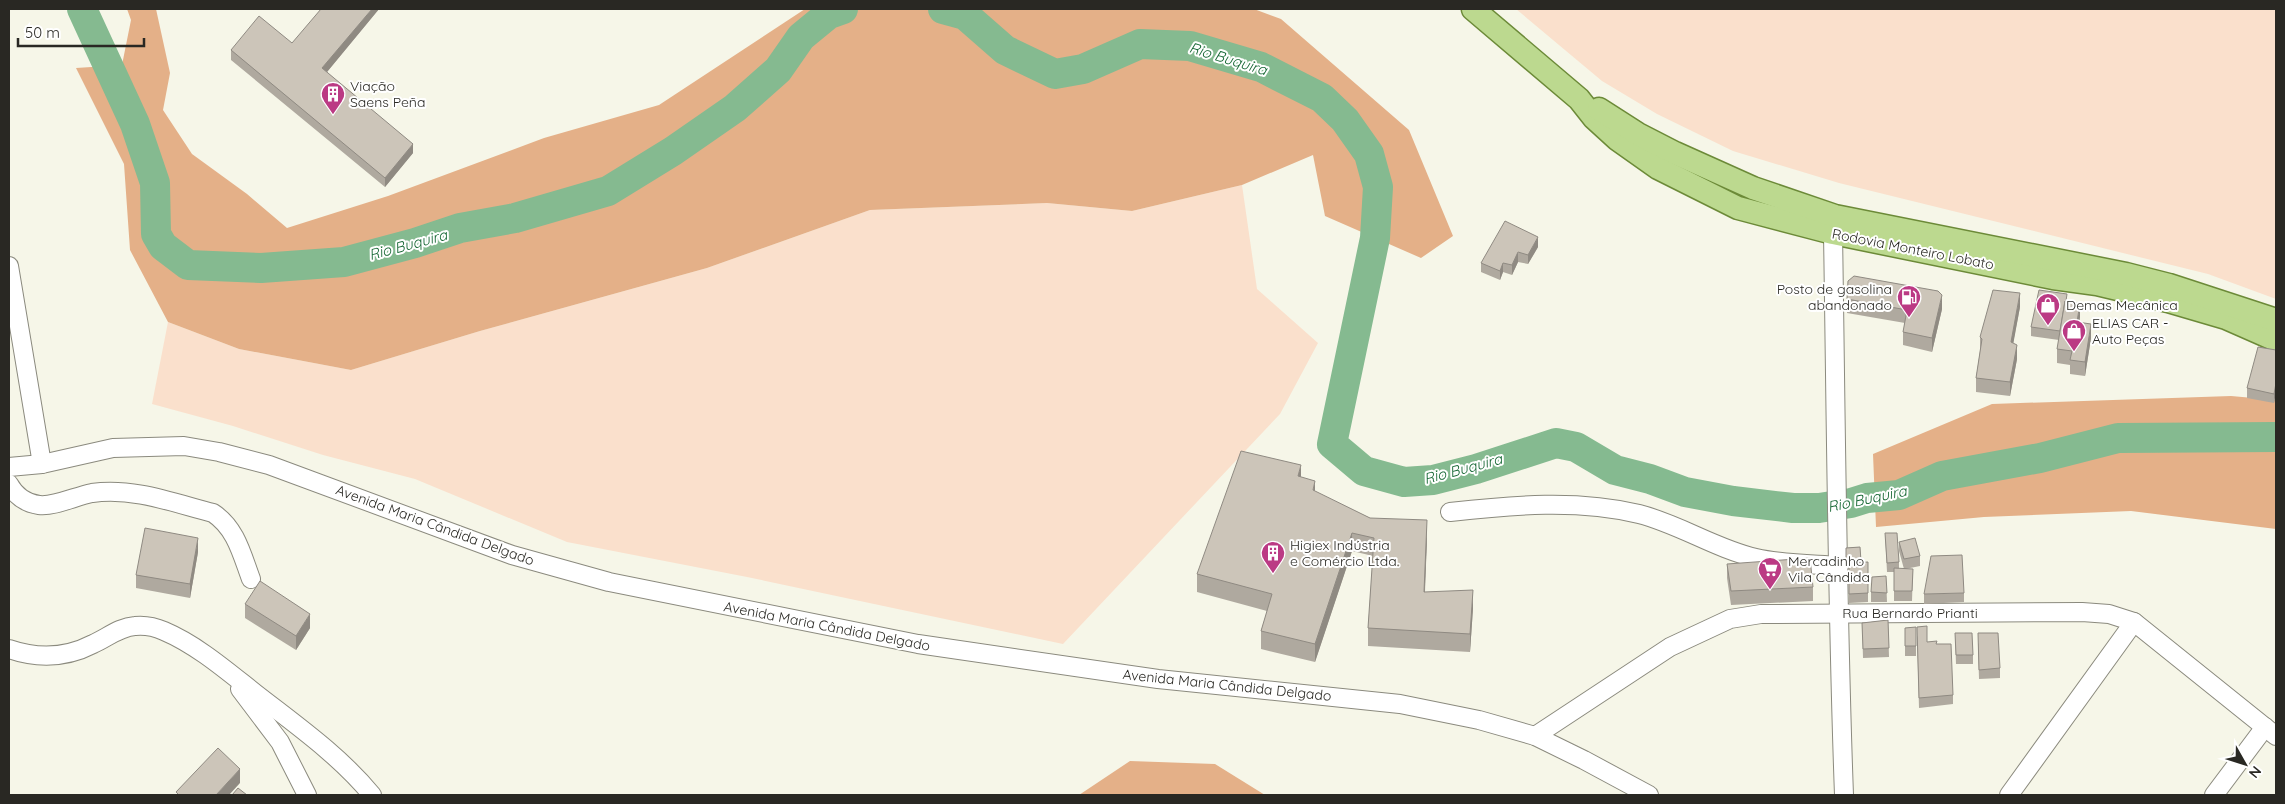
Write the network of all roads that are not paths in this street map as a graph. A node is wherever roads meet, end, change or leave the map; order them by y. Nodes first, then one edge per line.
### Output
1 (1473, 9) edge
2 (1834, 225) junction
3 (9, 266) edge
4 (2276, 320) edge
5 (2276, 340) edge
6 (42, 464) junction
7 (9, 467) edge
8 (9, 484) edge
9 (1450, 512) dead end
10 (1839, 566) junction
11 (251, 579) dead end
12 (1837, 613) junction
13 (2134, 622) junction
14 (9, 649) edge
15 (232, 675) junction
16 (2271, 731) edge
17 (1535, 736) junction
18 (307, 795) edge
19 (372, 795) edge
20 (1649, 795) edge
21 (1844, 795) edge
22 (2009, 795) edge
23 (2214, 795) edge

1 - 2 main road, Rodovia Monteiro Lobato
2 - 4 main road, Rodovia Monteiro Lobato
2 - 5 main road, Rodovia Monteiro Lobato
2 - 10 street
3 - 6 street
6 - 7 street, Avenida Maria Cândida Delgado
6 - 17 street, Avenida Maria Cândida Delgado
8 - 11 street
9 - 10 street
10 - 12 street
12 - 13 street, Rua Bernardo Prianti
12 - 17 street, Rua Bernardo Prianti
12 - 21 street
13 - 16 street, Rua Bernardo Prianti
13 - 22 street
14 - 15 street
15 - 18 street
15 - 19 street
16 - 23 street
17 - 20 street, Avenida Maria Cândida Delgado

